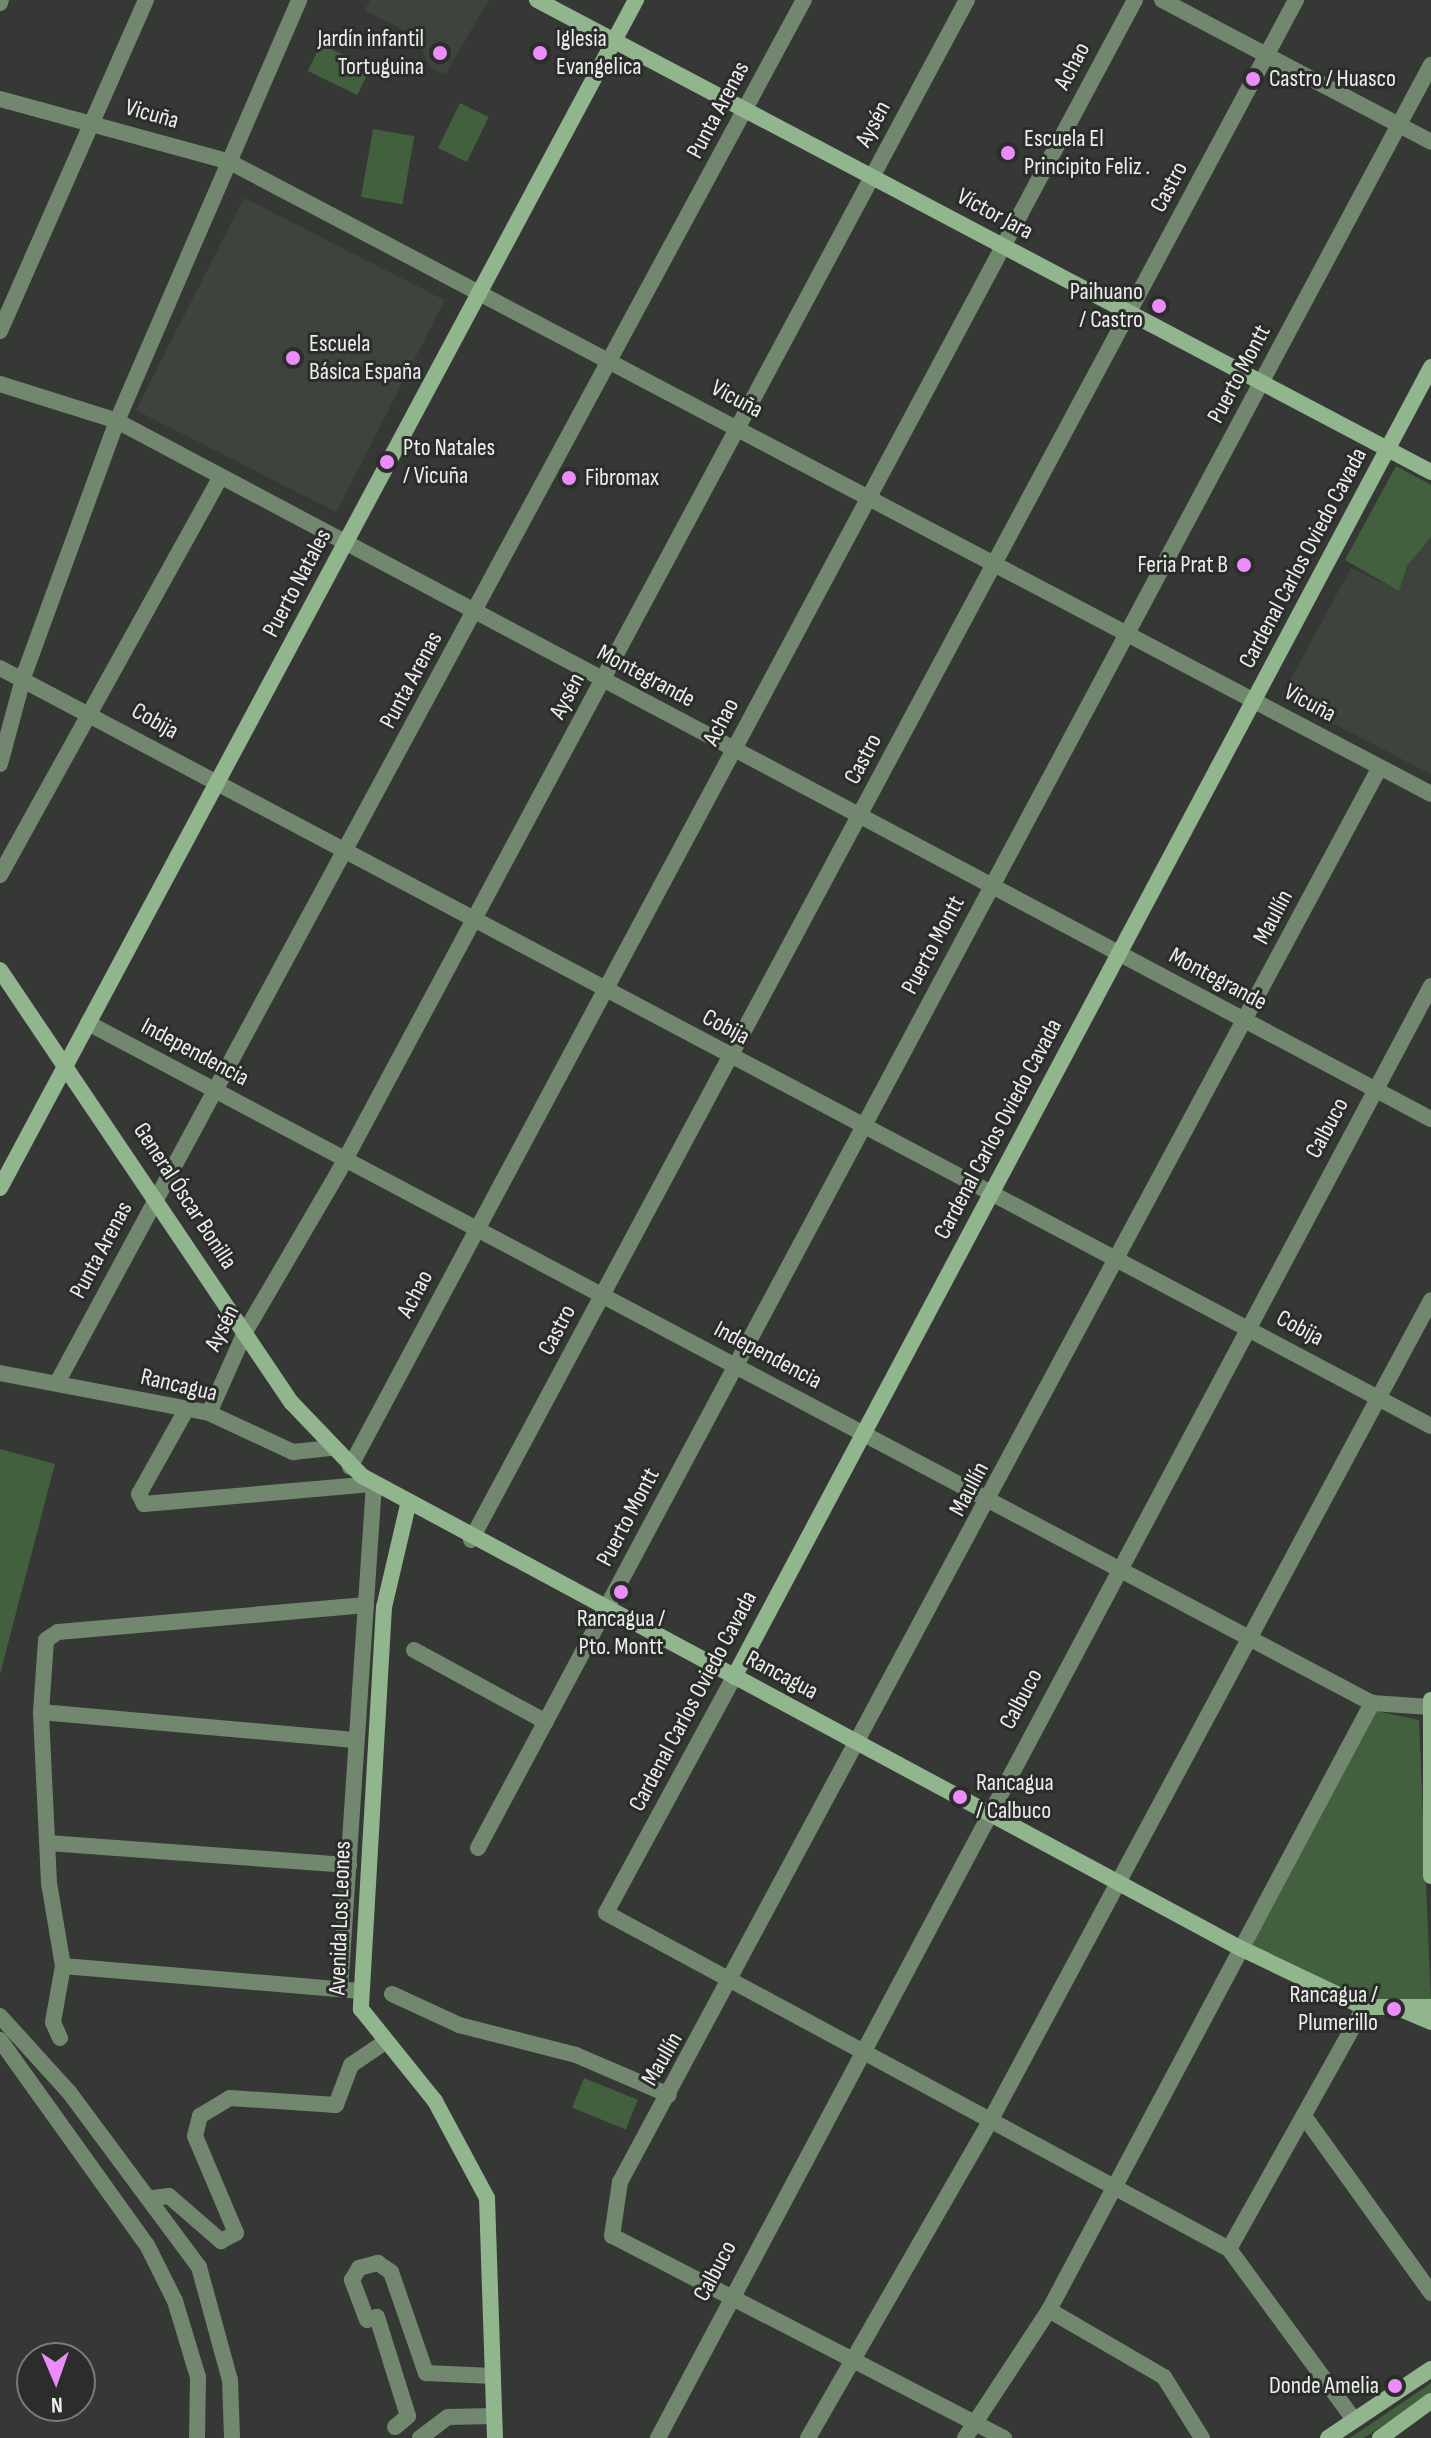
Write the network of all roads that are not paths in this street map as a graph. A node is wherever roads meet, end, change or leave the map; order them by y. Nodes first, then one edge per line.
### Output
1 (146, 0) edge
2 (299, 0) edge
3 (537, 0) edge
4 (636, 0) edge
5 (804, 0) edge
6 (967, 0) edge
7 (1135, 0) edge
8 (1162, 0) edge
9 (1296, 0) edge
10 (614, 40) junction
11 (1267, 56) junction
12 (1431, 65) edge
13 (0, 99) edge
14 (746, 109) junction
15 (93, 122) junction
16 (1399, 125) junction
17 (1431, 142) edge
18 (230, 162) junction
19 (872, 176) junction
20 (1003, 245) junction
21 (480, 290) junction
22 (1129, 312) junction
23 (0, 331) edge
24 (611, 360) junction
25 (1431, 367) edge
26 (1261, 382) junction
27 (0, 384) edge
28 (117, 421) junction
29 (738, 427) junction
30 (1388, 449) junction
31 (1431, 472) edge
32 (221, 476) junction
33 (869, 496) junction
34 (345, 543) junction
35 (995, 563) junction
36 (475, 612) junction
37 (1127, 633) junction
38 (0, 668) edge
39 (24, 675) junction
40 (602, 680) junction
41 (1254, 700) junction
42 (91, 712) junction
43 (734, 749) junction
44 (0, 764) edge
45 (1380, 767) junction
46 (217, 782) junction
47 (1431, 794) edge
48 (859, 816) junction
49 (344, 854) junction
50 (0, 875) edge
51 (992, 887) junction
52 (473, 921) junction
53 (1119, 954) junction
54 (0, 970) edge
55 (1431, 986) edge
56 (605, 990) junction
57 (1245, 1021) junction
58 (88, 1023) junction
59 (730, 1057) junction
60 (67, 1064) junction
61 (1375, 1090) junction
62 (216, 1091) junction
63 (1431, 1119) edge
64 (864, 1126) junction
65 (345, 1159) junction
66 (0, 1188) edge
67 (991, 1193) junction
68 (157, 1196) junction
69 (478, 1228) junction
70 (1118, 1260) junction
71 (603, 1295) junction
72 (1431, 1300) edge
73 (1248, 1328) junction
74 (245, 1332) junction
75 (736, 1365) junction
76 (0, 1373) edge
77 (57, 1383) junction
78 (1379, 1397) junction
79 (186, 1410) junction
80 (209, 1413) junction
81 (1431, 1426) edge
82 (864, 1433) junction
83 (330, 1448) junction
84 (350, 1467) junction
85 (374, 1484) junction
86 (991, 1500) junction
87 (408, 1505) junction
88 (471, 1540) junction
89 (1119, 1568) junction
90 (366, 1605) junction
91 (606, 1610) junction
92 (1250, 1637) junction
93 (414, 1650) dead end
94 (734, 1677) junction
95 (1431, 1700) edge
96 (1372, 1703) junction
97 (1430, 1707) edge
98 (41, 1712) junction
99 (546, 1722) junction
100 (355, 1740) junction
101 (861, 1744) junction
102 (989, 1811) junction
103 (48, 1843) junction
104 (478, 1848) dead end
105 (349, 1865) junction
106 (1431, 1876) edge
107 (1120, 1881) junction
108 (1238, 1947) junction
109 (63, 1966) junction
110 (733, 1983) junction
111 (340, 1989) junction
112 (360, 1991) junction
113 (392, 1994) dead end
114 (1364, 2007) junction
115 (1431, 2007) edge
116 (1400, 2009) junction
117 (0, 2016) edge
118 (1431, 2022) edge
119 (60, 2038) dead end
120 (0, 2040) edge
121 (384, 2043) junction
122 (859, 2052) junction
123 (669, 2095) junction
124 (1304, 2116) junction
125 (989, 2123) junction
126 (1112, 2188) junction
127 (153, 2198) junction
128 (1229, 2249) junction
129 (1431, 2293) edge
130 (728, 2298) junction
131 (1049, 2310) junction
132 (850, 2357) junction
133 (1431, 2369) edge
134 (493, 2376) junction
135 (1431, 2401) edge
136 (494, 2416) junction
137 (973, 2420) junction
138 (1354, 2420) junction
139 (395, 2427) dead end
140 (197, 2438) edge
141 (232, 2438) edge
142 (420, 2438) edge
143 (495, 2438) edge
144 (649, 2438) edge
145 (658, 2438) edge
146 (808, 2438) edge
147 (965, 2438) edge
148 (1004, 2438) edge
149 (1202, 2438) edge
150 (1328, 2438) edge
151 (1380, 2438) edge

1 - 15 street
2 - 18 street
3 - 10 street, Víctor Jara
4 - 10 street, Puerto Natales
5 - 14 street, Punta Arenas
6 - 19 street, Aysén
7 - 20 street, Achao
8 - 11 street
9 - 11 street, Castro
10 - 14 street, Víctor Jara
10 - 21 street, Puerto Natales
11 - 16 street
11 - 22 street, Castro
12 - 16 street, Puerto Montt
13 - 15 street, Vicuña
14 - 19 street, Víctor Jara
14 - 24 street, Punta Arenas
15 - 18 street, Vicuña
15 - 23 street
16 - 17 street
16 - 26 street, Puerto Montt
18 - 21 street, Vicuña
18 - 28 street
19 - 20 street, Víctor Jara
19 - 29 street, Aysén
20 - 22 street, Víctor Jara
20 - 33 street, Achao
21 - 24 street, Vicuña
21 - 34 street, Puerto Natales
22 - 26 street, Víctor Jara
22 - 35 street, Castro
24 - 29 street, Vicuña
24 - 36 street, Punta Arenas
25 - 30 street, Cardenal Carlos Oviedo Cavada
26 - 30 street, Víctor Jara
26 - 37 street, Puerto Montt
27 - 28 street, Montegrande
28 - 32 street, Montegrande
28 - 39 street
29 - 33 street, Vicuña
29 - 40 street, Aysén
30 - 31 street, Víctor Jara
30 - 41 street, Cardenal Carlos Oviedo Cavada
32 - 34 street, Montegrande
32 - 42 street
33 - 35 street, Vicuña
33 - 43 street, Achao
34 - 36 street, Montegrande
34 - 46 street, Puerto Natales
35 - 37 street, Vicuña
35 - 48 street, Castro
36 - 40 street, Montegrande
36 - 49 street, Punta Arenas
37 - 41 street, Vicuña
37 - 51 street, Puerto Montt
38 - 39 street, Cobija
39 - 42 street, Cobija
39 - 44 street
40 - 43 street, Montegrande
40 - 52 street, Aysén
41 - 45 street, Vicuña
41 - 53 street, Cardenal Carlos Oviedo Cavada
42 - 46 street, Cobija
42 - 50 street
43 - 48 street, Montegrande
43 - 56 street, Achao
45 - 47 street, Vicuña
45 - 57 street, Maullín
46 - 49 street, Cobija
46 - 58 street, Puerto Natales
48 - 51 street, Montegrande
48 - 59 street, Castro
49 - 52 street, Cobija
49 - 62 street, Punta Arenas
51 - 53 street, Montegrande
51 - 64 street, Puerto Montt
52 - 56 street, Cobija
52 - 65 street, Aysén
53 - 57 street, Montegrande
53 - 67 street, Cardenal Carlos Oviedo Cavada
54 - 60 street, General Óscar Bonilla
55 - 61 street, Calbuco
56 - 59 street, Cobija
56 - 69 street, Achao
57 - 61 street, Montegrande
57 - 70 street, Maullín
58 - 60 street, Puerto Natales
58 - 62 street, Independencia
59 - 64 street, Cobija
59 - 71 street, Castro
60 - 66 street, Puerto Natales
60 - 68 street, General Óscar Bonilla
61 - 63 street, Montegrande
61 - 73 street, Calbuco
62 - 65 street, Independencia
62 - 68 street, Punta Arenas
64 - 67 street, Cobija
64 - 75 street, Puerto Montt
65 - 69 street, Independencia
65 - 74 street, Aysén
67 - 70 street, Cobija
67 - 82 street, Cardenal Carlos Oviedo Cavada
68 - 74 street, General Óscar Bonilla
68 - 77 street, Punta Arenas
69 - 71 street, Independencia
69 - 84 street, Achao
70 - 73 street, Cobija
70 - 86 street, Maullín
71 - 75 street, Independencia
71 - 88 street, Castro
72 - 78 street
73 - 78 street, Cobija
73 - 89 street, Calbuco
74 - 80 street, Aysén
74 - 83 street, General Óscar Bonilla
75 - 82 street, Independencia
75 - 91 street, Puerto Montt
76 - 77 street, Rancagua
77 - 79 street, Rancagua
78 - 81 street, Cobija
78 - 92 street
79 - 80 street, Rancagua
79 - 85 street
80 - 83 street, Rancagua
82 - 86 street, Independencia
82 - 94 street, Cardenal Carlos Oviedo Cavada
83 - 84 street, Rancagua
84 - 85 street, Rancagua
85 - 87 street, Rancagua
85 - 90 street, Avenida Los Leones
86 - 89 street, Independencia
86 - 101 street, Maullín
87 - 88 street, Rancagua
87 - 112 street, Avenida Los Leones
88 - 91 street, Rancagua
89 - 92 street, Independencia
89 - 102 street, Calbuco
90 - 98 street
90 - 100 street, Avenida Los Leones
91 - 94 street, Rancagua
91 - 99 street, Puerto Montt
92 - 96 street, Independencia
92 - 107 street
93 - 99 street
94 - 101 street, Rancagua
94 - 110 street, Cardenal Carlos Oviedo Cavada
95 - 97 street
96 - 97 street, Independencia
96 - 108 street
97 - 106 street
98 - 100 street
98 - 103 street
99 - 104 street, Puerto Montt
100 - 105 street, Avenida Los Leones
101 - 102 street, Rancagua
101 - 110 street, Maullín
102 - 107 street, Rancagua
102 - 122 street, Calbuco
103 - 105 street
103 - 109 street
105 - 111 street, Avenida Los Leones
107 - 108 street, Rancagua
107 - 125 street
108 - 114 street, Rancagua
108 - 126 street
109 - 111 street
109 - 119 street
110 - 122 street
110 - 123 street, Maullín
111 - 112 street
112 - 121 street, Avenida Los Leones
113 - 123 street
114 - 116 street, Rancagua
114 - 124 street
115 - 116 street, Rancagua
116 - 118 street, Rancagua
117 - 127 street
120 - 140 street
121 - 127 street
121 - 134 street, Avenida Los Leones
122 - 125 street
122 - 130 street, Calbuco
123 - 130 street, Maullín
124 - 128 street
124 - 129 street
125 - 126 street
125 - 132 street
126 - 128 street
126 - 131 street
127 - 141 street
128 - 138 street
130 - 132 street
130 - 145 street, Calbuco
131 - 137 street
131 - 149 street
132 - 137 street
132 - 146 street
133 - 138 street
134 - 136 street, Avenida Los Leones
134 - 139 street
135 - 151 street
136 - 142 street
136 - 143 street, Avenida Los Leones
137 - 147 street
137 - 148 street
138 - 150 street
144 - 145 street, Calbuco

